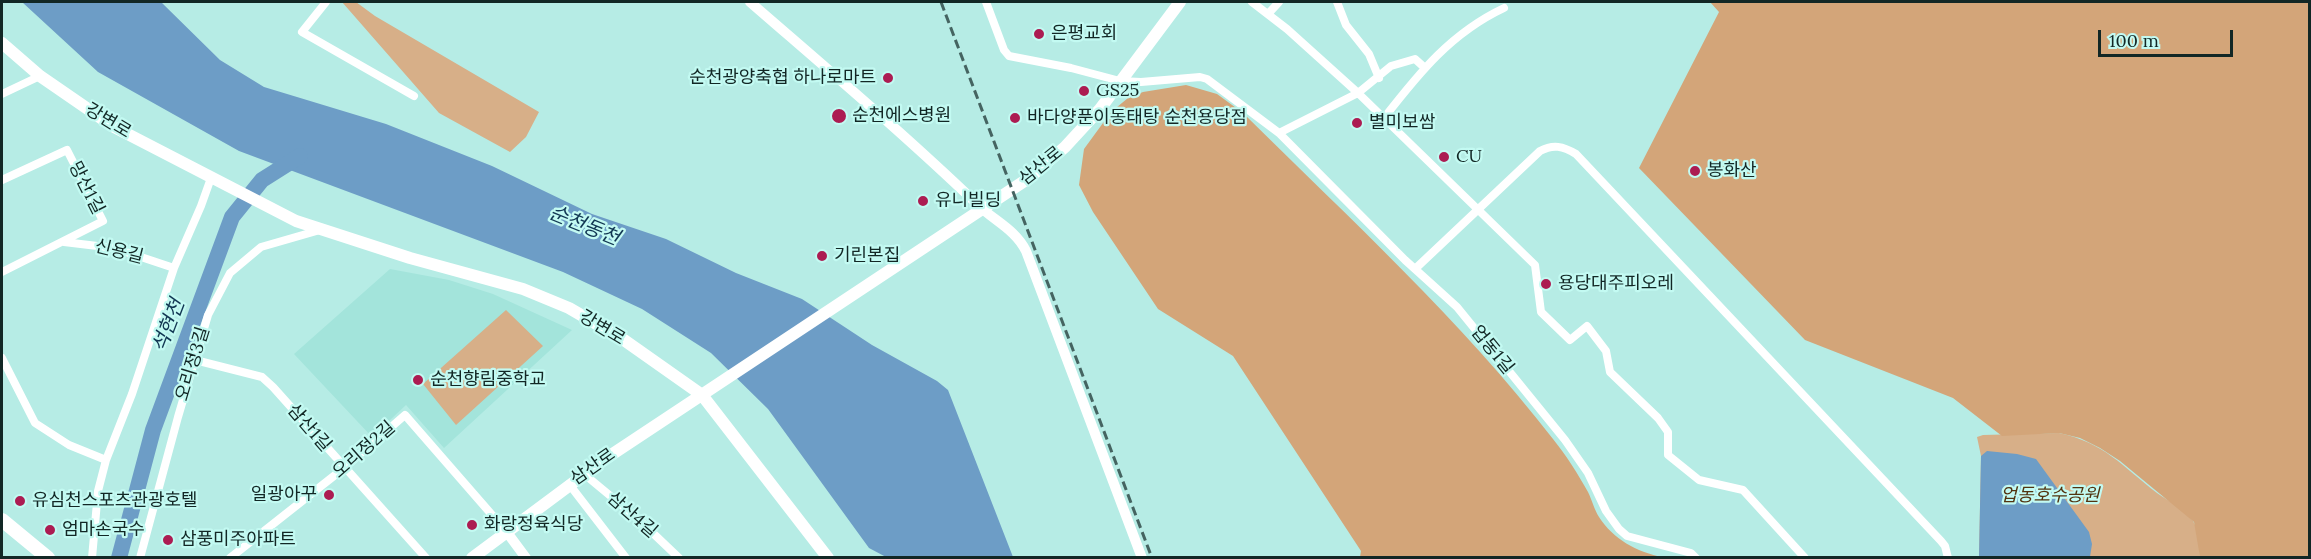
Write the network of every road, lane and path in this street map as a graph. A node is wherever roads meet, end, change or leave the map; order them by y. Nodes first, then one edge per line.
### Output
1 (326, 2) edge
2 (750, 2) edge
3 (986, 2) edge
4 (1180, 2) edge
5 (1252, 2) edge
6 (1279, 2) edge
7 (1337, 2) edge
8 (1504, 8) dead end
9 (1268, 14) junction
10 (2, 43) edge
11 (1425, 68) junction
12 (40, 76) junction
13 (1379, 78) junction
14 (1120, 81) junction
15 (1358, 93) junction
16 (2, 94) edge
17 (414, 96) dead end
18 (1384, 118) junction
19 (1279, 133) junction
20 (211, 178) junction
21 (2, 180) edge
22 (982, 209) junction
23 (1477, 209) junction
24 (320, 230) junction
25 (63, 242) junction
26 (174, 268) junction
27 (1415, 269) junction
28 (2, 272) edge
29 (2, 358) edge
30 (195, 360) junction
31 (702, 395) junction
32 (106, 460) junction
33 (344, 468) junction
34 (584, 474) junction
35 (569, 484) junction
36 (2, 520) edge
37 (506, 531) junction
38 (48, 558) edge
39 (92, 558) edge
40 (140, 558) edge
41 (230, 558) edge
42 (426, 558) edge
43 (472, 558) edge
44 (526, 558) edge
45 (626, 558) edge
46 (679, 558) edge
47 (828, 558) edge
48 (1142, 558) edge
49 (1696, 558) edge
50 (1805, 558) edge
51 (1948, 558) edge

1 - 17 street
2 - 22 street
3 - 14 street, 업동1길
4 - 14 main road, 삼산로
5 - 9 street
6 - 9 street
7 - 13 street
8 - 11 street
9 - 15 street
10 - 12 main road, 강변로
11 - 13 street
11 - 18 street
12 - 16 street
12 - 20 main road, 강변로
13 - 15 street
14 - 19 street, 업동1길
14 - 22 main road, 삼산로
15 - 18 street
15 - 19 street
18 - 23 street
19 - 27 street, 업동1길
20 - 24 main road, 강변로
20 - 26 street
21 - 25 street, 망산1길
22 - 31 main road, 삼산로
22 - 48 street
23 - 27 street
23 - 50 street
23 - 51 street
24 - 30 street, 오리정3길
24 - 31 main road, 강변로
25 - 26 street, 신용길
25 - 28 street, 망산1길
26 - 32 street
27 - 49 street, 업동1길
29 - 32 street
30 - 33 street, 삼산1길
30 - 40 street, 오리정3길
31 - 34 main road, 삼산로
31 - 47 main road, 강변로
32 - 39 street
33 - 37 street, 오리정2길
33 - 41 street, 오리정2길
33 - 42 street, 삼산1길
34 - 35 main road, 삼산로
34 - 46 street, 삼산4길
35 - 37 main road, 삼산로
35 - 45 street
36 - 38 main road
37 - 43 main road, 삼산로
37 - 44 street

